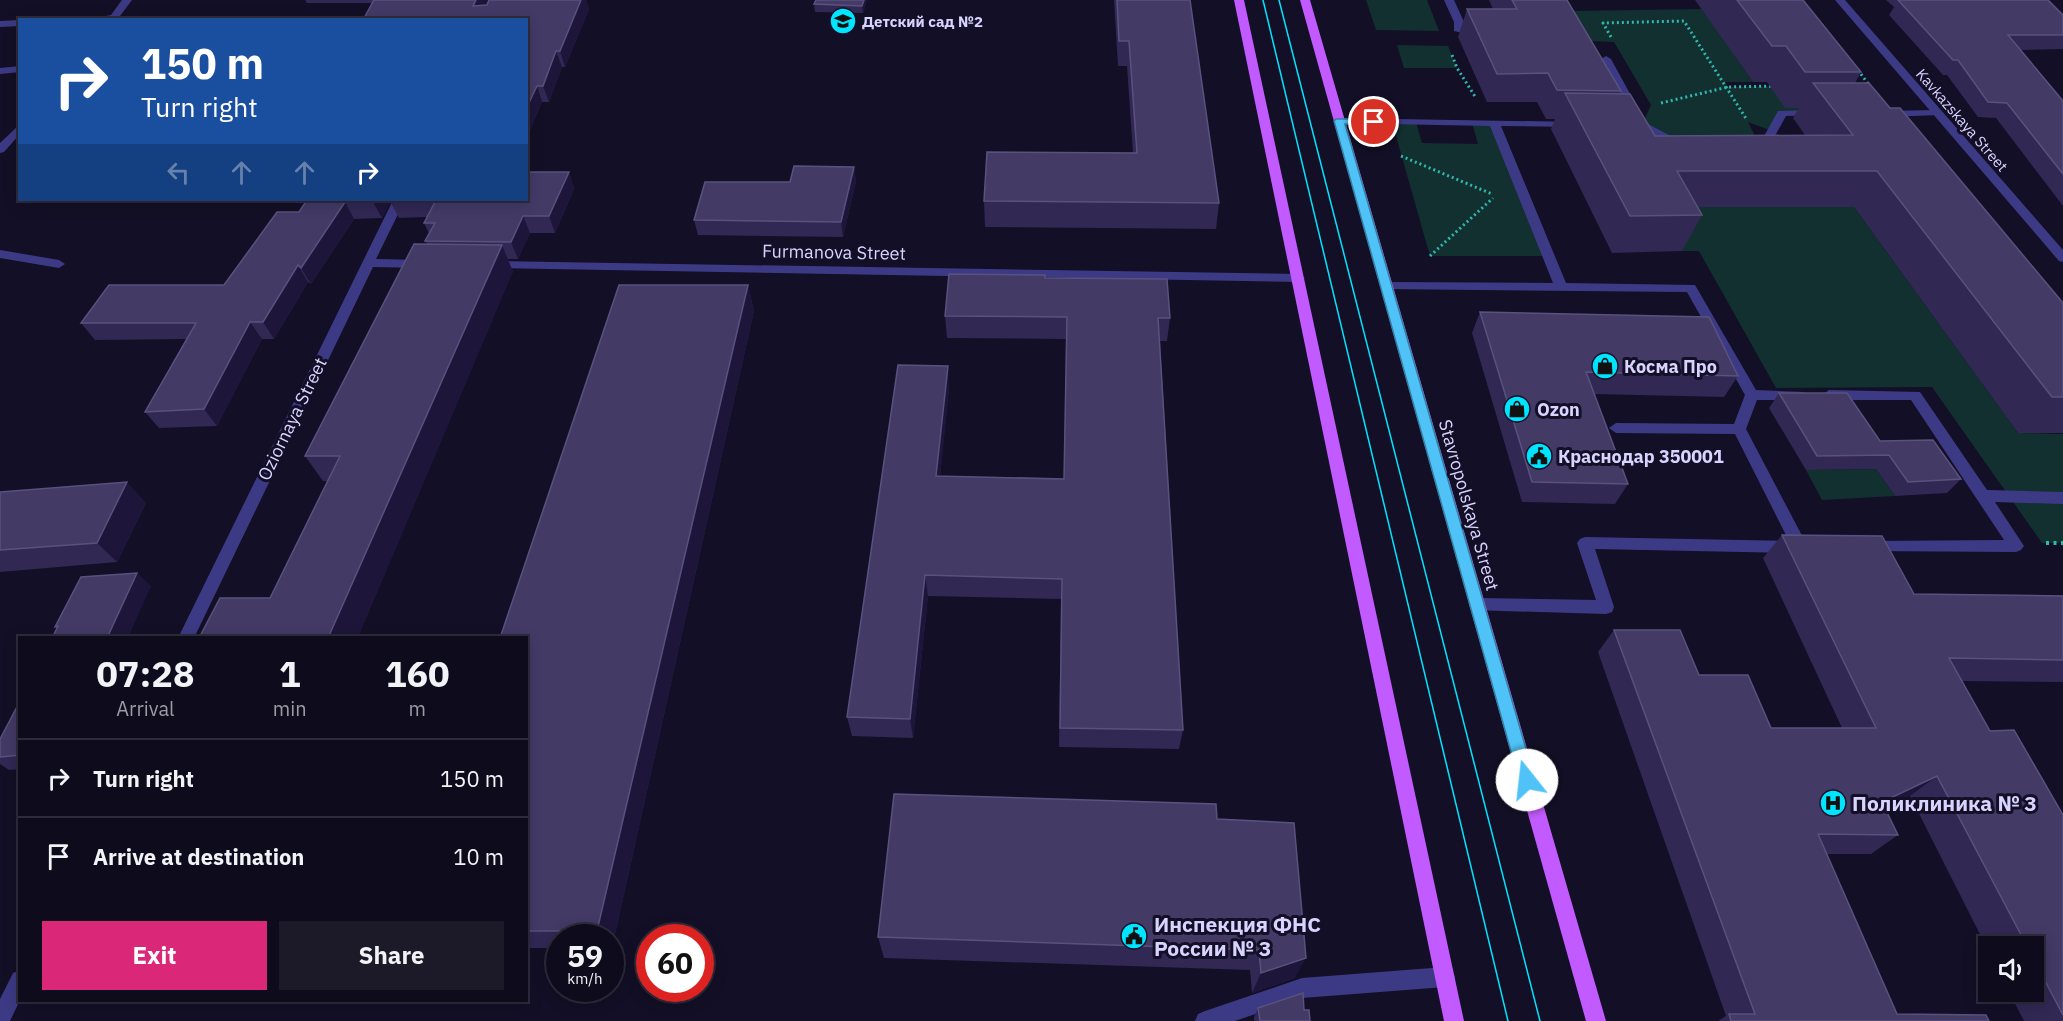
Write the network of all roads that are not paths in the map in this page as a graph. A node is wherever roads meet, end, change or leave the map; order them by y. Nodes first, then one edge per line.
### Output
1 (127, 0) edge
2 (1239, 0) edge
3 (1305, 0) edge
4 (1449, 0) edge
5 (1840, 0) edge
6 (113, 18) edge
7 (18, 23) edge
8 (0, 24) edge
9 (1459, 31) dead end
10 (1606, 59) dead end
11 (18, 69) edge
12 (0, 71) edge
13 (1827, 113) edge
14 (1936, 113) junction
15 (1872, 114) edge
16 (1339, 121) junction
17 (1494, 123) junction
18 (1584, 124) edge
19 (1619, 125) edge
20 (1642, 125) junction
21 (18, 129) edge
22 (0, 150) edge
23 (1692, 150) edge
24 (1750, 150) edge
25 (399, 201) edge
26 (0, 254) edge
27 (2063, 258) edge
28 (368, 263) junction
29 (60, 264) dead end
30 (440, 264) edge
31 (476, 265) edge
32 (1299, 278) junction
33 (1386, 286) junction
34 (1561, 287) junction
35 (1752, 395) junction
36 (1616, 428) dead end
37 (1738, 429) junction
38 (1982, 496) junction
39 (2063, 498) edge
40 (1848, 547) edge
41 (1477, 605) junction
42 (187, 636) edge
43 (1445, 977) junction
44 (18, 984) edge
45 (0, 1020) edge
46 (1205, 1021) edge
47 (1455, 1021) edge
48 (1596, 1021) edge

1 - 6 street
2 - 32 main road
3 - 16 main road, Stavropolskaya Street
4 - 9 street
5 - 14 street, Kavkazskaya Street
7 - 8 street
10 - 20 street
11 - 12 street
13 - 24 street
14 - 15 street
14 - 27 street, Kavkazskaya Street
16 - 17 street
16 - 33 main road, Stavropolskaya Street
17 - 18 street
17 - 34 street
19 - 20 street
20 - 23 street
21 - 22 street
25 - 28 street, Oziornaya Street
26 - 29 street
28 - 30 street
28 - 42 street, Oziornaya Street
31 - 32 street, Furmanova Street
32 - 43 main road
33 - 34 street
33 - 41 main road, Stavropolskaya Street
34 - 35 street
35 - 37 street
35 - 38 street
36 - 37 street
37 - 41 street
38 - 39 street
38 - 40 street
41 - 48 main road, Stavropolskaya Street
43 - 46 street
43 - 47 main road
44 - 45 street

